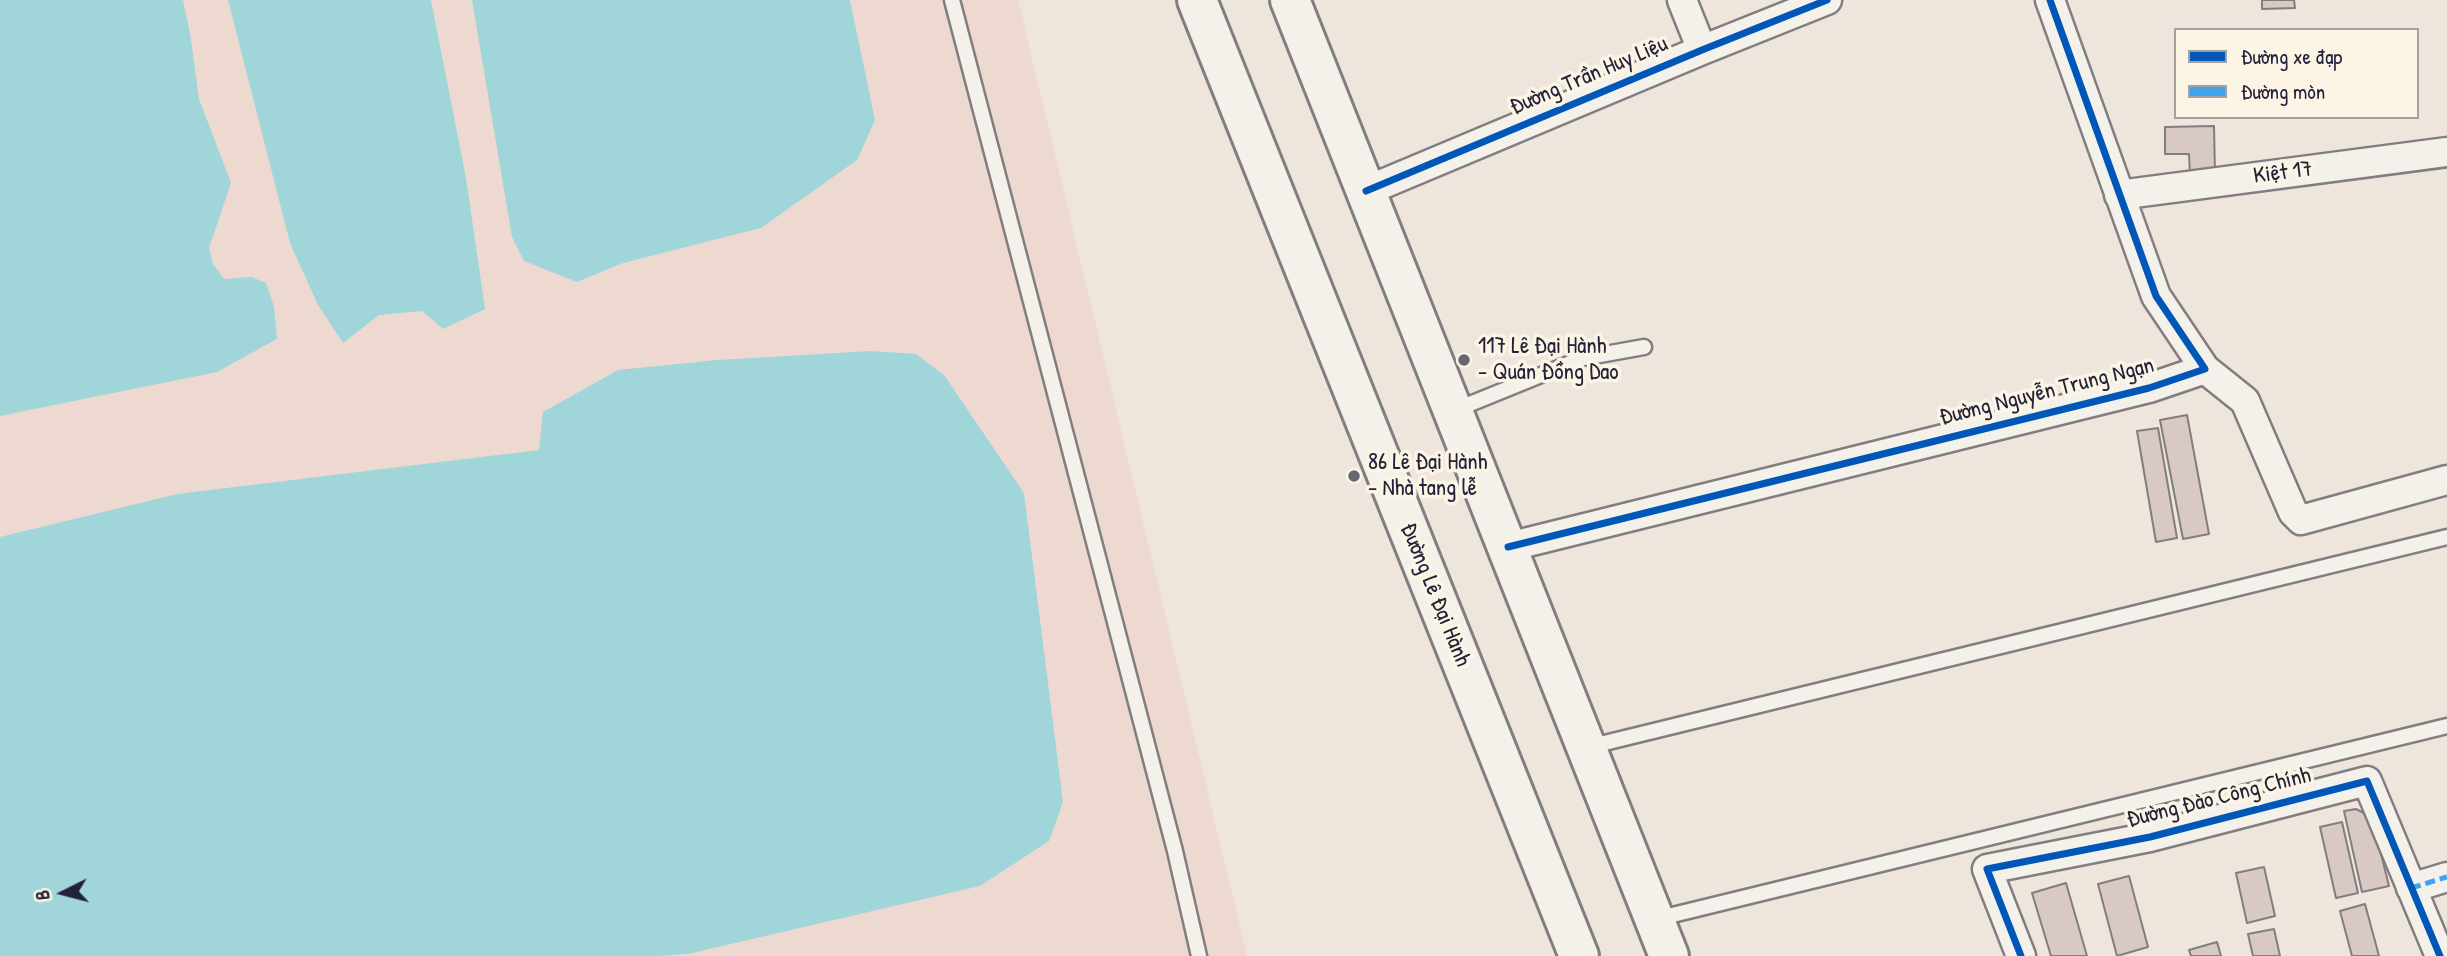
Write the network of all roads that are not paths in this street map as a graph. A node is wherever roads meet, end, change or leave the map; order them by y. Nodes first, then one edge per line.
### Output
1 (952, 0) edge
2 (1197, 0) edge
3 (1290, 0) edge
4 (1682, 0) edge
5 (1827, 0) edge
6 (2050, 0) edge
7 (1702, 50) junction
8 (2447, 152) edge
9 (1366, 191) junction
10 (2119, 195) junction
11 (1644, 347) dead end
12 (2205, 369) junction
13 (1454, 411) junction
14 (2447, 480) edge
15 (2447, 537) edge
16 (1508, 547) junction
17 (2447, 726) edge
18 (1587, 747) junction
19 (2447, 877) edge
20 (2411, 888) junction
21 (1655, 919) junction
22 (1199, 956) edge
23 (1579, 956) edge
24 (1669, 956) edge
25 (2021, 956) edge
26 (2440, 956) edge

1 - 22 lane
2 - 23 main road, Đường Lê Đại Hành
3 - 9 main road
4 - 7 street
5 - 7 street, Đường Trần Huy Liệu
6 - 10 street
7 - 9 street, Đường Trần Huy Liệu
8 - 10 street, Kiệt 17
9 - 13 main road
10 - 12 street
11 - 13 lane
12 - 14 street
12 - 16 street, Đường Nguyễn Trung Ngạn
13 - 16 main road
15 - 18 lane
16 - 18 main road
17 - 21 lane
18 - 21 main road
19 - 20 street
20 - 25 street, Đường Đào Công Chính
20 - 26 street, Đường Đào Công Chính
21 - 24 main road

